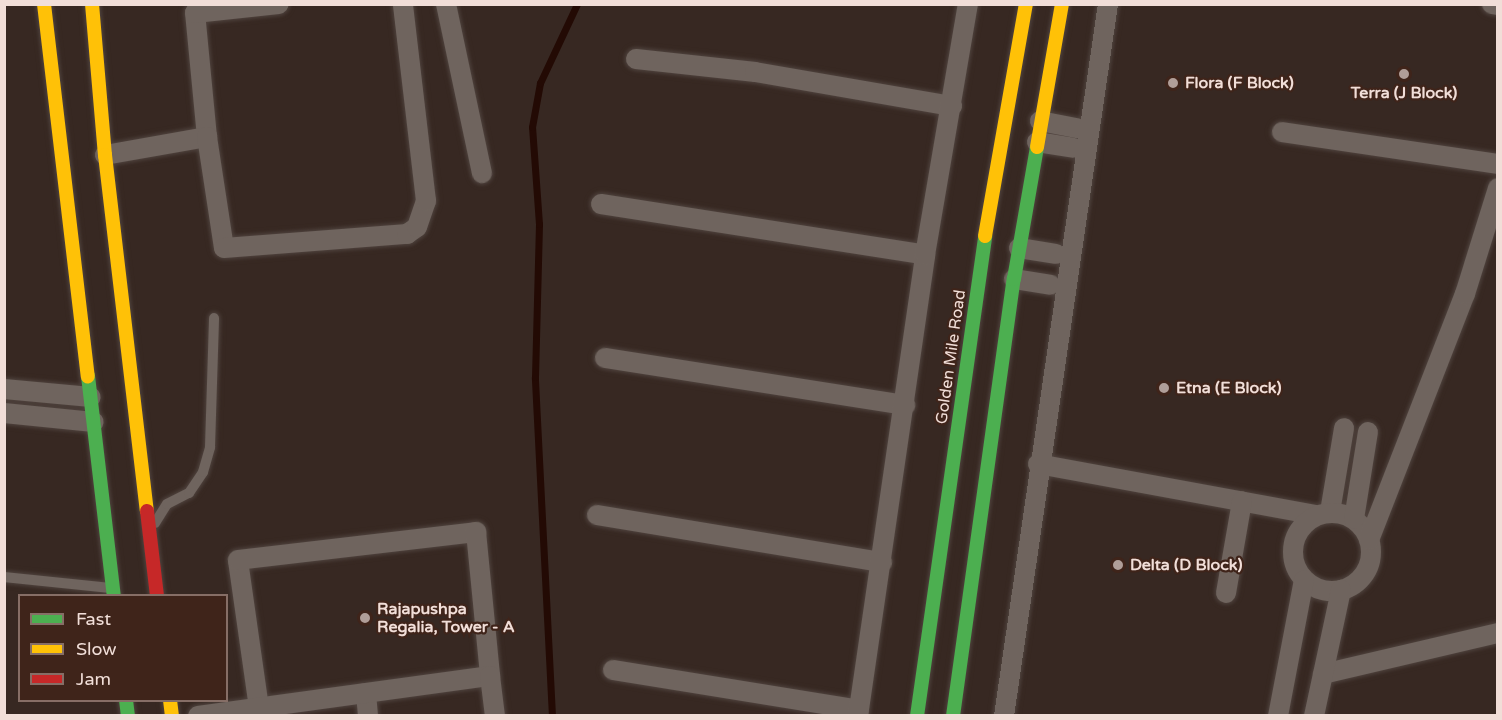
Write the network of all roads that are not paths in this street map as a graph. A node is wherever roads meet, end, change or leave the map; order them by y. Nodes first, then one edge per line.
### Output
1 (44, 4) edge
2 (92, 4) edge
3 (279, 4) edge
4 (403, 4) edge
5 (446, 4) edge
6 (969, 4) edge
7 (1026, 4) edge
8 (1062, 4) edge
9 (1108, 4) edge
10 (1492, 4) edge
11 (1497, 5) edge
12 (636, 59) dead end
13 (952, 106) junction
14 (1028, 124) junction
15 (1077, 128) dead end
16 (1282, 132) dead end
17 (207, 137) junction
18 (1073, 148) dead end
19 (105, 155) junction
20 (1497, 164) edge
21 (482, 173) dead end
22 (1497, 188) edge
23 (601, 204) dead end
24 (1019, 248) junction
25 (1056, 254) dead end
26 (925, 255) junction
27 (1014, 279) junction
28 (1051, 285) dead end
29 (214, 318) dead end
30 (605, 358) dead end
31 (7, 390) edge
32 (92, 397) junction
33 (905, 405) junction
34 (6, 414) edge
35 (94, 422) junction
36 (1344, 428) dead end
37 (1368, 432) dead end
38 (1038, 464) junction
39 (1242, 501) junction
40 (1323, 514) junction
41 (597, 515) dead end
42 (1354, 519) junction
43 (149, 532) junction
44 (1370, 540) junction
45 (882, 562) junction
46 (4, 577) edge
47 (1304, 580) junction
48 (1341, 590) junction
49 (113, 592) edge
50 (1226, 593) dead end
51 (157, 594) edge
52 (1497, 633) edge
53 (613, 670) dead end
54 (1323, 674) junction
55 (490, 676) junction
56 (366, 693) junction
57 (259, 708) junction
58 (859, 713) edge
59 (198, 716) edge
60 (368, 716) edge
61 (495, 716) edge
62 (917, 716) edge
63 (953, 716) edge
64 (1004, 716) edge
65 (1278, 716) edge
66 (1314, 716) edge

1 - 32 street
2 - 19 street
3 - 17 street
4 - 17 street
5 - 21 street
6 - 13 street
7 - 14 street, Golden Mile Road
8 - 14 street, Golden Mile Road
9 - 38 street
10 - 11 street
12 - 13 street
13 - 26 street
14 - 15 street
14 - 18 street
14 - 24 street, Golden Mile Road
14 - 62 street, Golden Mile Road
16 - 20 street
17 - 19 street
19 - 43 street
22 - 44 street
23 - 26 street
24 - 25 street
24 - 27 street, Golden Mile Road
26 - 33 street
27 - 28 street
27 - 63 street, Golden Mile Road
29 - 43 lane
30 - 33 street
31 - 32 street
31 - 34 street
32 - 35 street
33 - 45 street
34 - 35 street
35 - 49 street
36 - 40 street
37 - 42 street
38 - 39 street
38 - 64 street
39 - 40 street
39 - 50 street
40 - 42 street
40 - 47 street
41 - 45 street
42 - 44 street
43 - 51 street
44 - 48 street
45 - 58 street
46 - 49 lane
47 - 48 street
47 - 65 street
48 - 54 street
52 - 54 street
53 - 58 street
54 - 66 street
55 - 56 street
55 - 57 street
55 - 61 street
56 - 57 street
56 - 60 street
57 - 59 street

